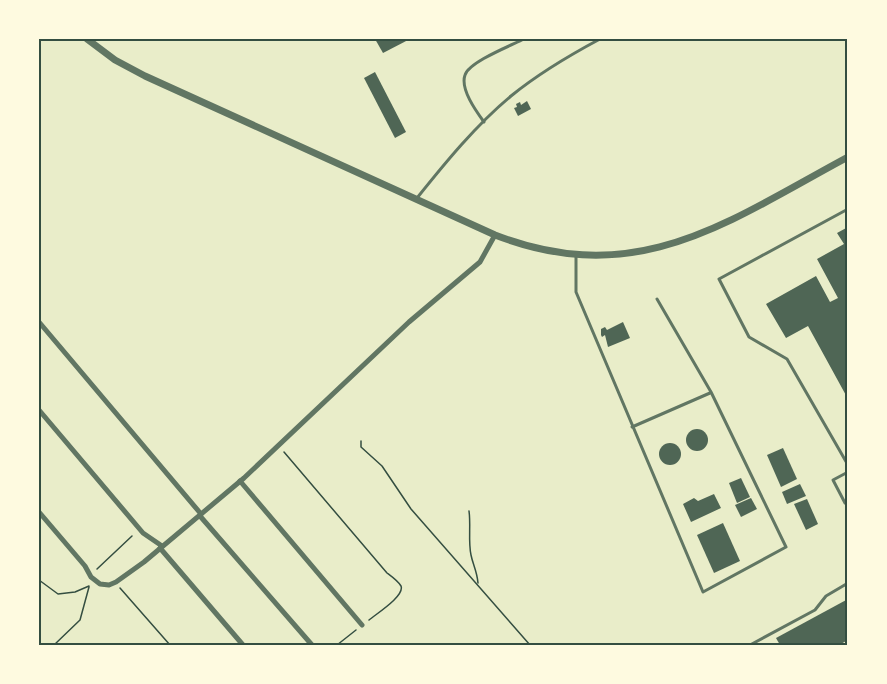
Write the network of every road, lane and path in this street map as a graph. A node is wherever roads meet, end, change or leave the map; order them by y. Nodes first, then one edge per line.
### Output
1 (87, 39) edge
2 (524, 39) edge
3 (600, 39) edge
4 (593, 41) edge
5 (484, 122) junction
6 (848, 158) edge
7 (415, 199) junction
8 (848, 209) edge
9 (495, 235) junction
10 (576, 256) junction
11 (657, 298) dead end
12 (39, 322) edge
13 (711, 392) junction
14 (39, 410) edge
15 (632, 427) junction
16 (361, 441) dead end
17 (279, 444) junction
18 (848, 465) edge
19 (848, 472) edge
20 (240, 481) junction
21 (848, 502) edge
22 (469, 511) dead end
23 (39, 512) edge
24 (200, 515) junction
25 (132, 536) dead end
26 (161, 547) junction
27 (91, 577) junction
28 (39, 580) edge
29 (116, 582) junction
30 (848, 583) edge
31 (478, 586) junction
32 (85, 588) dead end
33 (362, 625) junction
34 (54, 645) edge
35 (170, 645) edge
36 (243, 645) edge
37 (312, 645) edge
38 (338, 645) edge
39 (531, 645) edge
40 (750, 645) edge

1 - 7 street
2 - 5 lane
3 - 4 lane
4 - 5 lane
5 - 7 lane
6 - 10 street
7 - 9 street
8 - 18 lane
9 - 10 street
9 - 17 street
10 - 15 lane
11 - 13 lane
12 - 24 street
13 - 15 lane
13 - 15 lane
14 - 26 street
16 - 31 path
17 - 20 street
17 - 33 path
19 - 21 lane
20 - 24 street
20 - 33 street
22 - 31 path
23 - 27 street
24 - 26 street
24 - 37 street
25 - 27 path
26 - 29 street
26 - 36 street
27 - 29 street
27 - 34 path
28 - 32 path
29 - 35 path
30 - 40 lane
31 - 39 path
33 - 38 path

